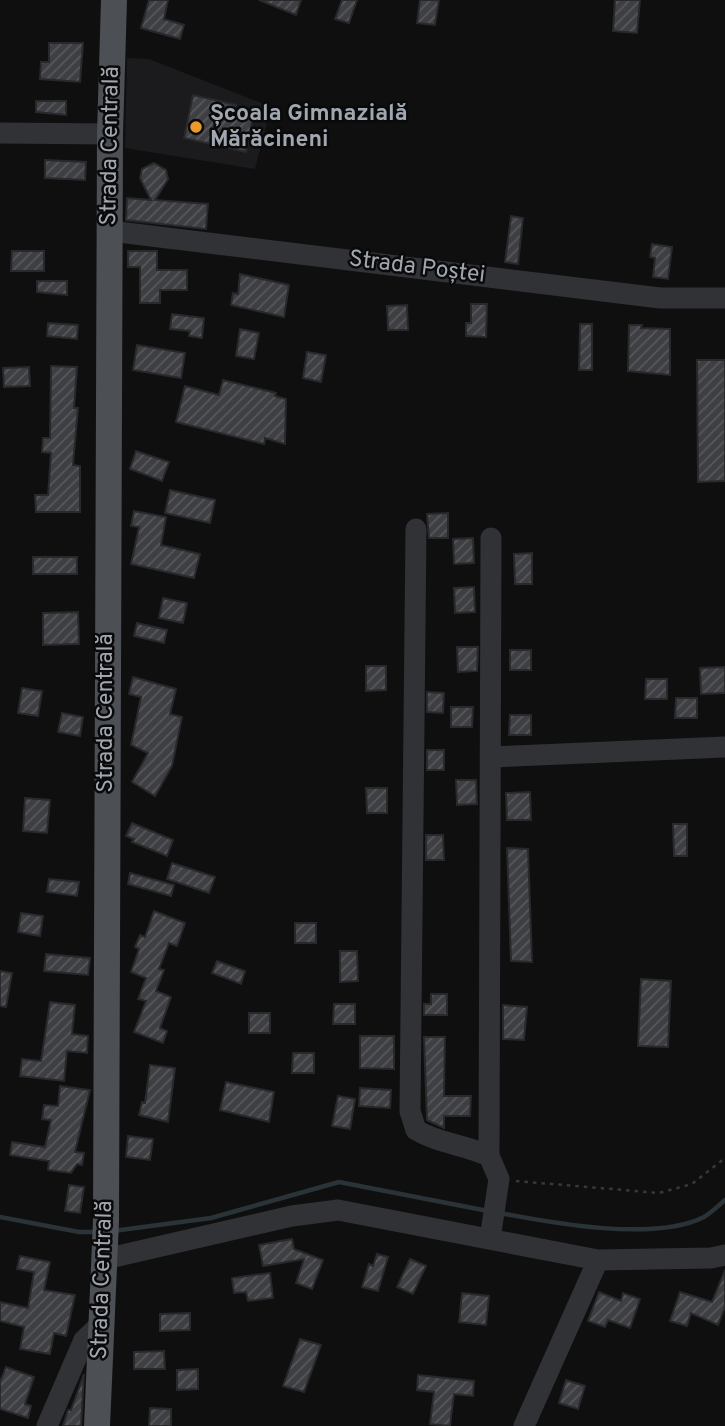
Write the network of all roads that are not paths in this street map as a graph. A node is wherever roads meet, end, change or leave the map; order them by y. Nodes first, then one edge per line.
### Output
1 (114, 0) edge
2 (0, 133) edge
3 (110, 134) junction
4 (110, 231) junction
5 (725, 298) edge
6 (416, 528) dead end
7 (491, 538) dead end
8 (725, 747) edge
9 (491, 757) junction
10 (489, 1156) junction
11 (490, 1239) junction
12 (105, 1241) junction
13 (725, 1255) edge
14 (598, 1260) junction
15 (103, 1322) junction
16 (47, 1426) edge
17 (97, 1426) edge
18 (524, 1426) edge

1 - 3 main road, Strada Centrală
2 - 3 street
3 - 4 main road, Strada Centrală
4 - 5 street, Strada Poștei
4 - 12 main road, Strada Centrală
6 - 10 street
7 - 9 street
8 - 9 street
9 - 10 street
10 - 11 street
11 - 12 street
11 - 14 street
12 - 15 main road, Strada Centrală
13 - 14 street
14 - 18 street
15 - 16 street
15 - 17 main road, Strada Centrală

